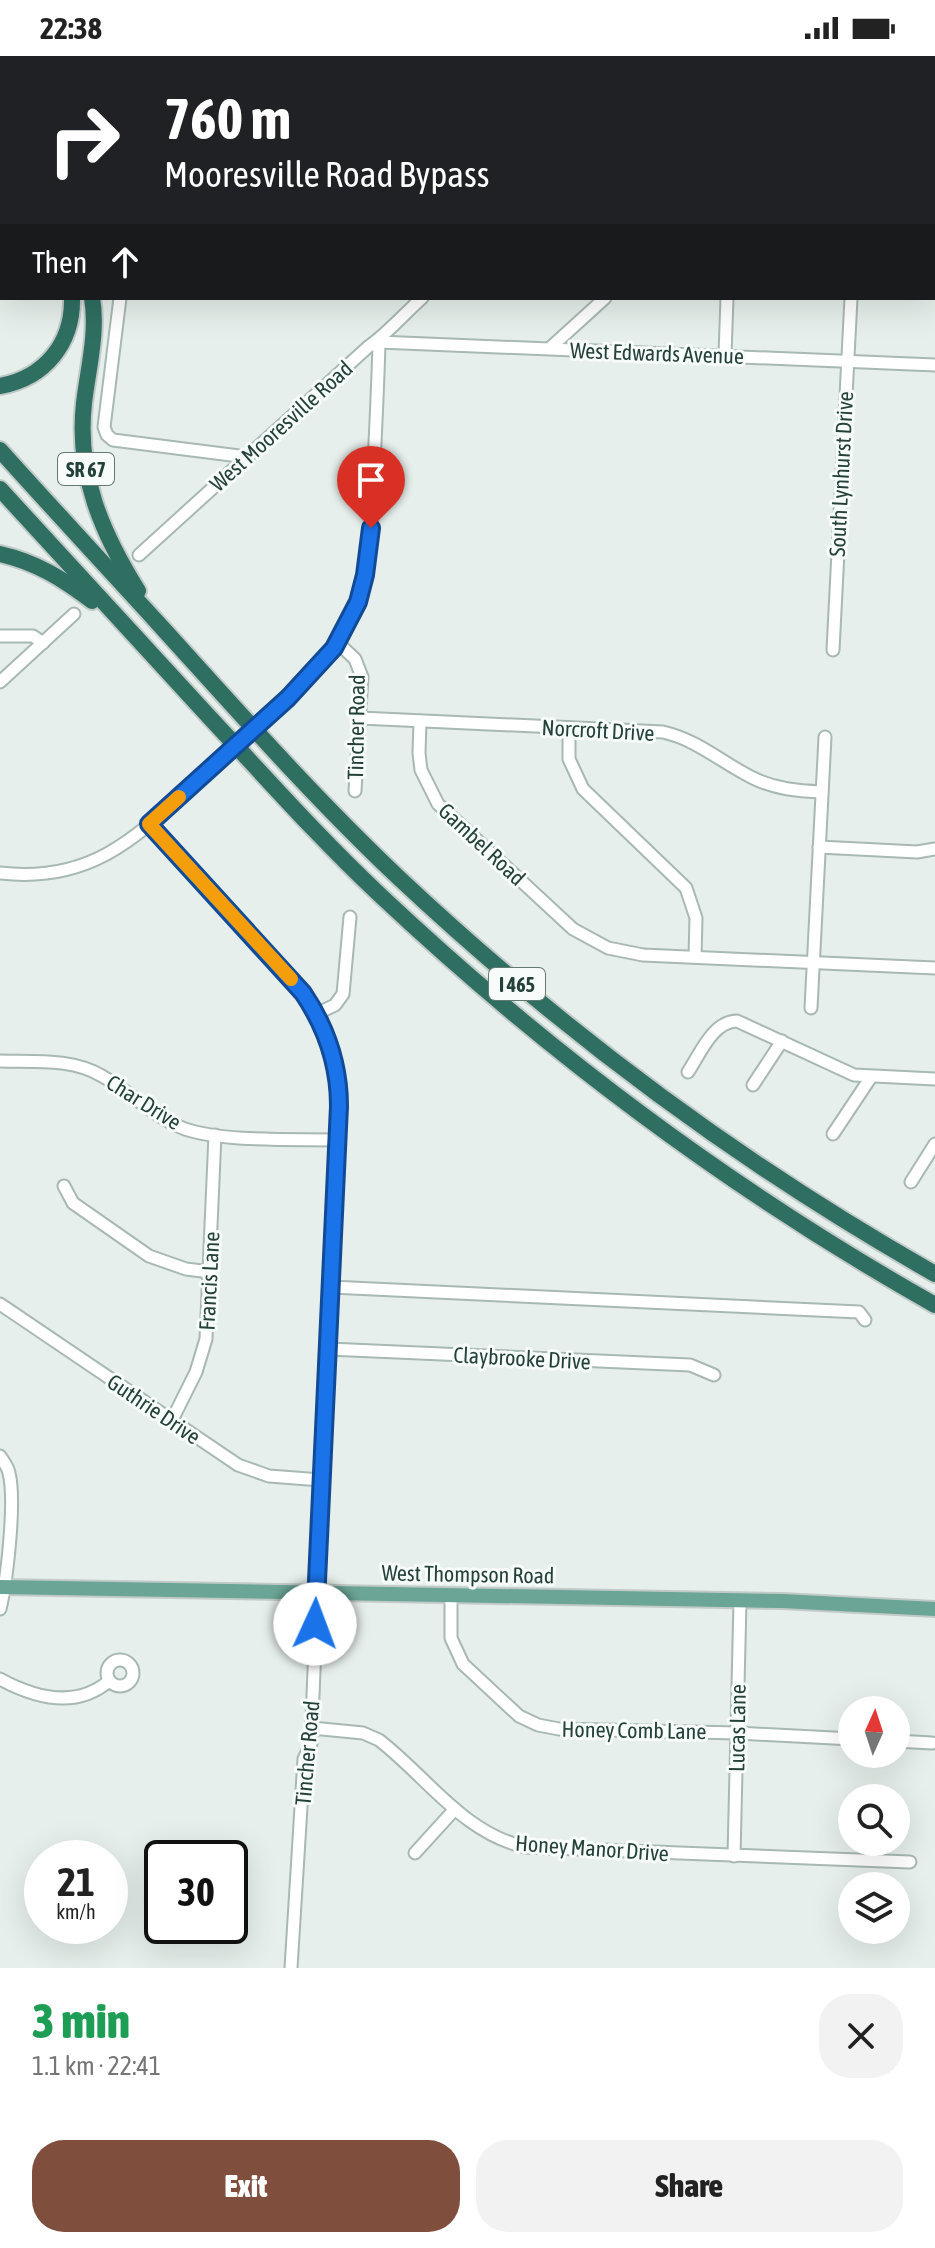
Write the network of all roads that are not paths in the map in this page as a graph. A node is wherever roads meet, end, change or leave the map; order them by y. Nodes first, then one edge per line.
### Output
1 (72, 300) edge
2 (92, 300) edge
3 (120, 300) edge
4 (420, 300) edge
5 (603, 300) edge
6 (727, 300) edge
7 (851, 300) edge
8 (379, 342) junction
9 (550, 348) junction
10 (725, 355) junction
11 (847, 361) junction
12 (935, 365) edge
13 (0, 386) edge
14 (0, 450) edge
15 (247, 457) junction
16 (0, 489) edge
17 (0, 554) edge
18 (139, 555) dead end
19 (74, 614) dead end
20 (158, 623) junction
21 (126, 626) junction
22 (0, 636) edge
23 (43, 643) junction
24 (338, 643) junction
25 (833, 650) dead end
26 (0, 682) edge
27 (360, 718) junction
28 (420, 721) junction
29 (569, 728) junction
30 (825, 737) dead end
31 (355, 791) dead end
32 (822, 792) junction
33 (149, 824) junction
34 (819, 847) junction
35 (935, 849) edge
36 (0, 873) edge
37 (350, 917) dead end
38 (695, 957) junction
39 (814, 962) junction
40 (935, 968) edge
41 (811, 1008) dead end
42 (316, 1014) junction
43 (782, 1041) junction
44 (0, 1061) edge
45 (688, 1072) dead end
46 (871, 1077) junction
47 (935, 1079) edge
48 (753, 1085) dead end
49 (833, 1134) dead end
50 (215, 1135) junction
51 (337, 1140) junction
52 (935, 1144) edge
53 (911, 1182) dead end
54 (64, 1186) dead end
55 (210, 1272) junction
56 (935, 1274) edge
57 (331, 1287) junction
58 (0, 1304) edge
59 (935, 1305) edge
60 (865, 1320) dead end
61 (328, 1349) junction
62 (714, 1375) dead end
63 (172, 1420) junction
64 (0, 1456) edge
65 (321, 1480) junction
66 (3, 1587) edge
67 (316, 1593) junction
68 (451, 1595) junction
69 (740, 1601) junction
70 (0, 1609) edge
71 (935, 1609) edge
72 (0, 1679) edge
73 (109, 1681) dead end
74 (312, 1728) junction
75 (737, 1733) junction
76 (838, 1738) edge
77 (910, 1742) edge
78 (932, 1743) dead end
79 (455, 1809) junction
80 (415, 1853) dead end
81 (734, 1856) junction
82 (910, 1862) dead end
83 (291, 1968) edge

1 - 13 highway
2 - 20 highway, SR 67
3 - 15 street
4 - 8 street, West Mooresville Road
5 - 9 street
6 - 10 street
7 - 11 street, South Lynhurst Drive
8 - 9 street, West Edwards Avenue
8 - 15 street, West Mooresville Road
8 - 24 street, Tincher Road
9 - 10 street, West Edwards Avenue
10 - 11 street, West Edwards Avenue
11 - 12 street, West Edwards Avenue
11 - 25 street, South Lynhurst Drive
14 - 20 highway, I 465
15 - 18 street, West Mooresville Road
16 - 21 highway, I 465
17 - 21 highway
19 - 23 street
20 - 56 highway, I 465
21 - 59 highway, I 465
22 - 23 street
23 - 26 street
24 - 27 street, Tincher Road
24 - 33 street, bridge
27 - 28 street, Norcroft Drive
27 - 31 street, Tincher Road
28 - 29 street, Norcroft Drive
28 - 38 street, Gambel Road
29 - 32 street, Norcroft Drive
29 - 38 street
30 - 32 street
32 - 34 street
33 - 36 street
33 - 42 street, Tincher Road
34 - 35 street
34 - 39 street
37 - 42 street
38 - 39 street
39 - 40 street
39 - 41 street
42 - 51 street, Tincher Road
43 - 45 street
43 - 46 street
43 - 48 street
44 - 50 street, Char Drive
46 - 47 street
46 - 49 street
50 - 51 street, Char Drive
50 - 55 street, Francis Lane
51 - 57 street, Tincher Road
52 - 53 street
54 - 55 street
55 - 63 street, Francis Lane
57 - 60 street
57 - 61 street, Tincher Road
58 - 63 street, Guthrie Drive
61 - 62 street, Claybrooke Drive
61 - 65 street, Tincher Road
63 - 65 street, Guthrie Drive
64 - 66 street
65 - 67 street, Tincher Road
66 - 67 main road, West Thompson Road
66 - 70 street
67 - 68 main road, West Thompson Road
67 - 74 street, Tincher Road
68 - 69 main road, West Thompson Road
68 - 75 street, Honey Comb Lane
69 - 71 main road, West Thompson Road
69 - 75 street, Lucas Lane
72 - 73 street
74 - 79 street, Honey Manor Drive
74 - 83 street, Tincher Road
75 - 76 street, Honey Comb Lane
75 - 81 street, Lucas Lane
77 - 78 street
79 - 80 street
79 - 81 street, Honey Manor Drive
81 - 82 street, Honey Manor Drive

